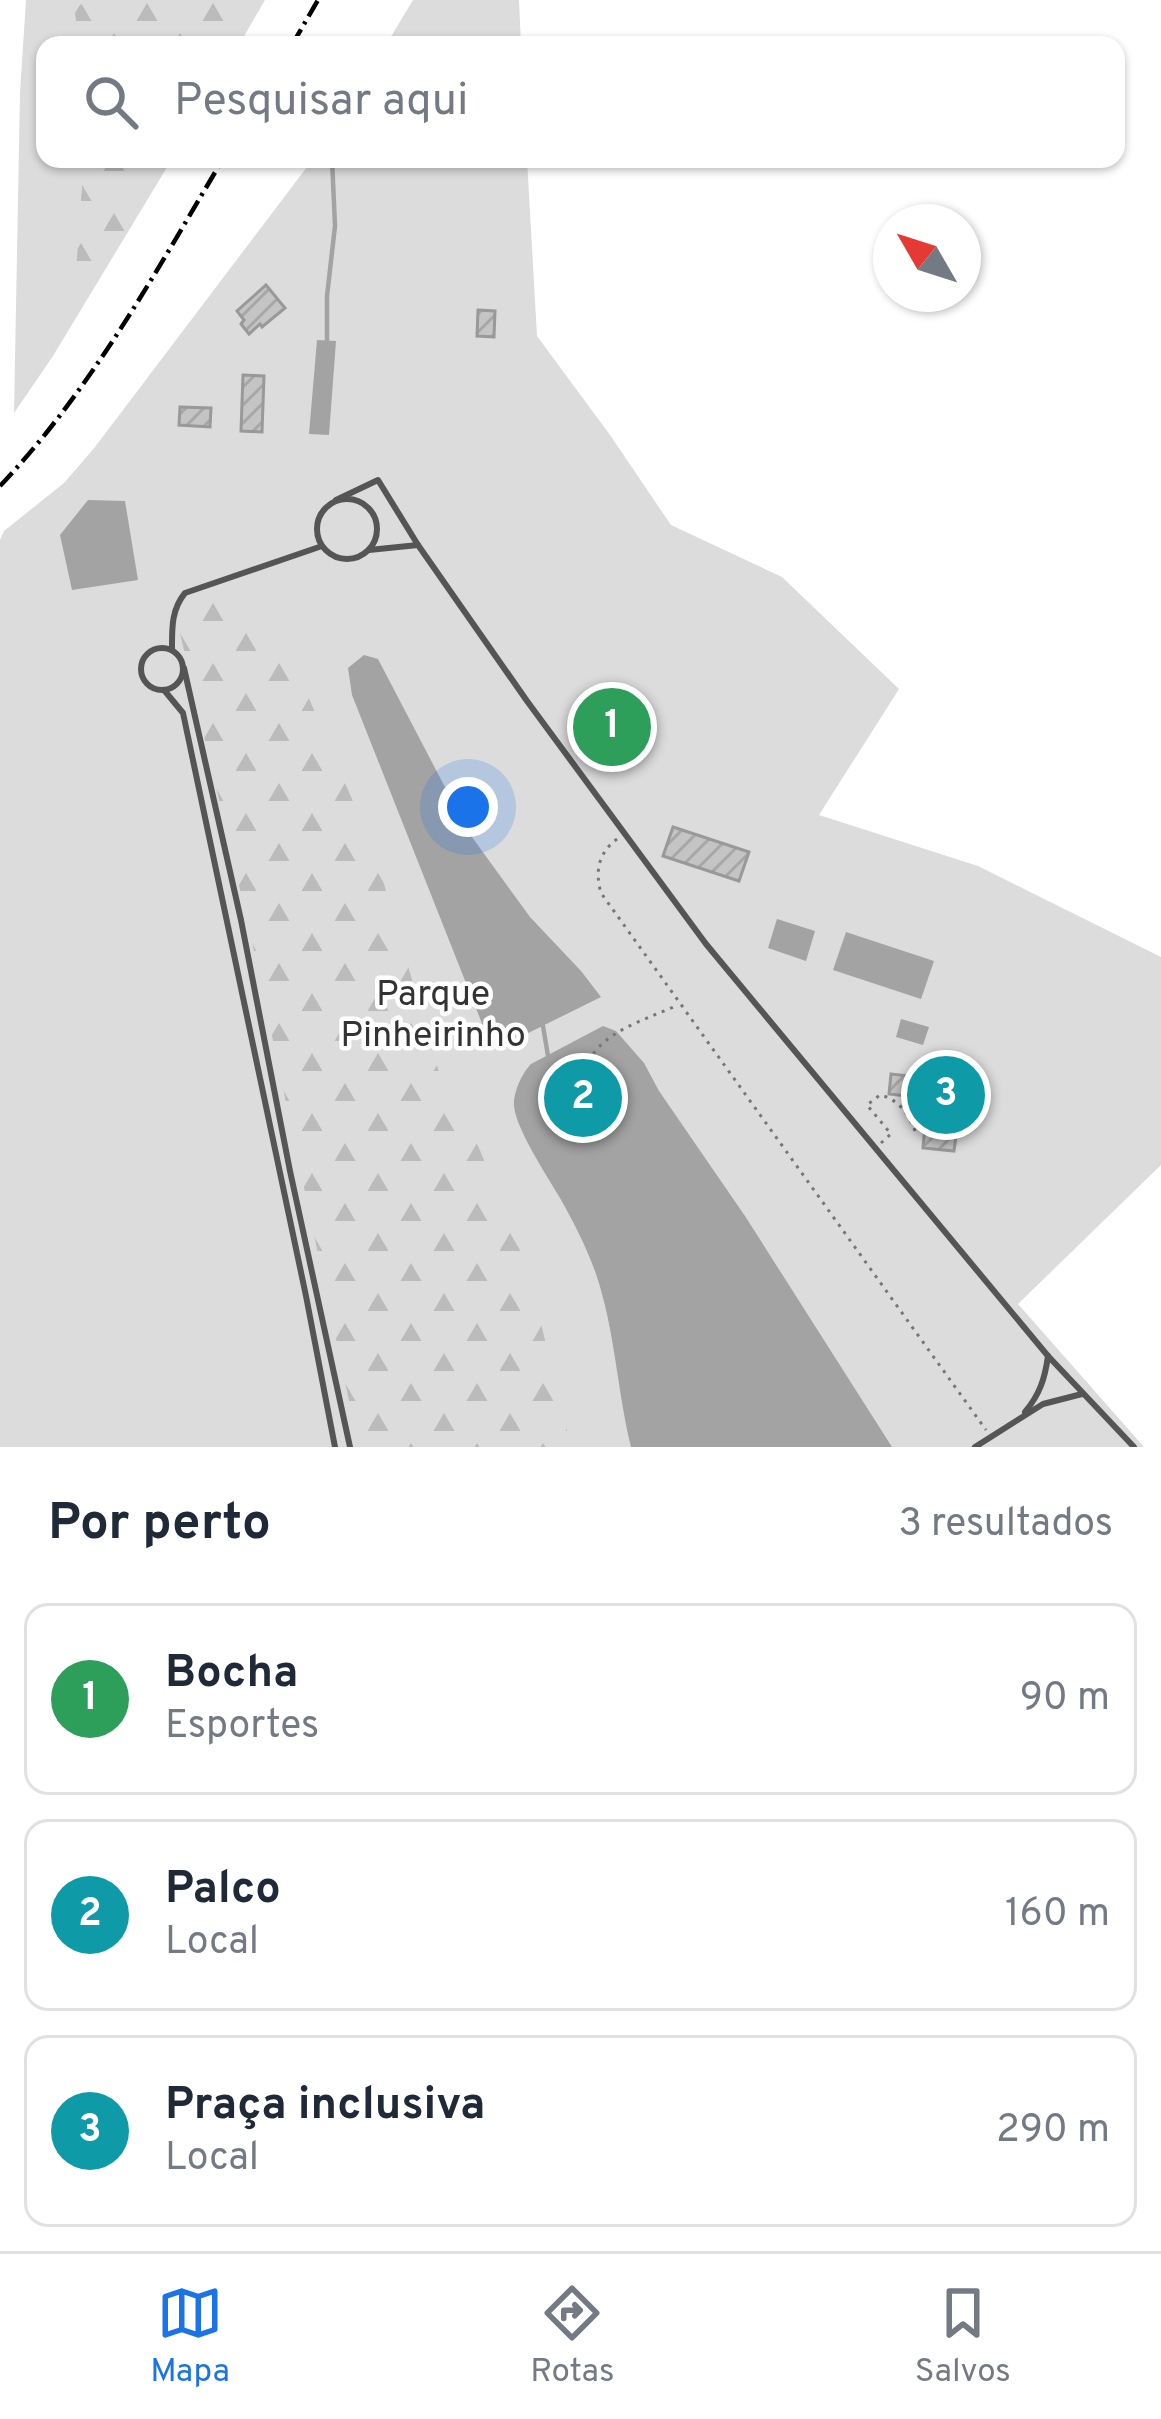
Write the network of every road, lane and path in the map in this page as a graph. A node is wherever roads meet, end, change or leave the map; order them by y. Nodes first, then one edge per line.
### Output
1 (336, 500) junction
2 (418, 545) junction
3 (322, 546) junction
4 (369, 550) junction
5 (172, 650) junction
6 (184, 668) junction
7 (164, 691) junction
8 (624, 835) junction
9 (680, 1004) junction
10 (590, 1061) junction
11 (581, 1076) junction
12 (605, 1090) junction
13 (900, 1106) junction
14 (963, 1108) dead end
15 (917, 1136) dead end
16 (875, 1149) junction
17 (1048, 1356) junction
18 (1082, 1394) junction
19 (1020, 1418) junction
20 (991, 1437) junction
21 (335, 1447) edge
22 (350, 1447) edge
23 (975, 1447) edge
24 (1133, 1447) edge

1 - 2 lane
1 - 3 lane
1 - 4 lane
2 - 4 lane
2 - 8 lane
3 - 4 lane
3 - 5 lane
5 - 6 lane
5 - 7 lane
6 - 7 lane
6 - 22 lane
7 - 21 lane
8 - 9 path
8 - 16 lane
9 - 10 path
9 - 20 path
10 - 11 path
10 - 12 path
11 - 12 path
11 - 12 path
13 - 14 path
13 - 15 path
13 - 16 path
16 - 17 lane
17 - 18 lane
17 - 19 lane
18 - 19 lane
18 - 24 lane
19 - 20 lane
20 - 23 lane

